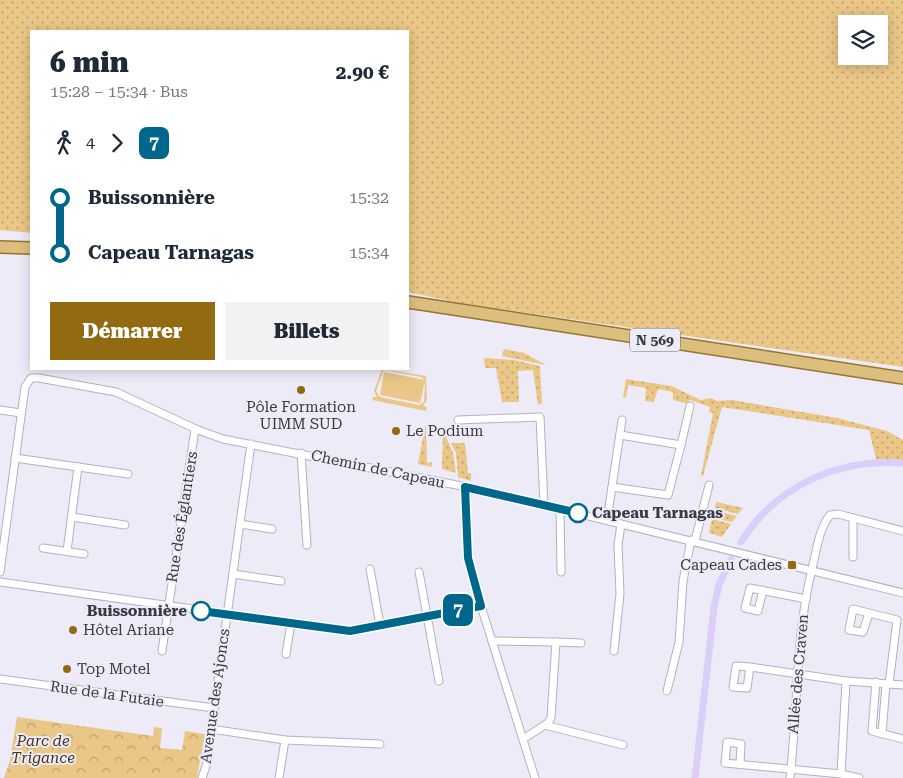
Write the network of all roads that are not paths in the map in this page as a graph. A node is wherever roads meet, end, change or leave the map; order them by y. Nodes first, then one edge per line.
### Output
1 (0, 247) edge
2 (30, 248) edge
3 (409, 302) edge
4 (903, 378) edge
5 (690, 406) dead end
6 (0, 410) edge
7 (21, 413) junction
8 (458, 420) dead end
9 (622, 420) dead end
10 (195, 429) junction
11 (620, 435) junction
12 (251, 444) junction
13 (681, 445) junction
14 (301, 453) junction
15 (15, 458) junction
16 (78, 467) junction
17 (128, 474) dead end
18 (709, 485) dead end
19 (465, 487) junction
20 (612, 487) junction
21 (544, 505) junction
22 (560, 508) junction
23 (72, 517) junction
24 (853, 518) junction
25 (607, 520) junction
26 (240, 524) junction
27 (621, 524) junction
28 (125, 525) dead end
29 (272, 530) dead end
30 (903, 531) edge
31 (693, 540) junction
32 (308, 545) dead end
33 (43, 548) dead end
34 (67, 551) junction
35 (84, 554) dead end
36 (1, 555) edge
37 (853, 557) dead end
38 (370, 569) dead end
39 (812, 571) junction
40 (0, 572) edge
41 (419, 572) dead end
42 (561, 572) dead end
43 (233, 574) junction
44 (281, 581) dead end
45 (0, 582) edge
46 (763, 590) dead end
47 (903, 593) edge
48 (806, 600) junction
49 (168, 606) junction
50 (481, 606) junction
51 (869, 613) dead end
52 (227, 615) junction
53 (428, 616) junction
54 (291, 623) junction
55 (380, 625) junction
56 (492, 641) junction
57 (556, 642) junction
58 (581, 643) dead end
59 (162, 650) dead end
60 (614, 652) dead end
61 (286, 654) dead end
62 (750, 667) dead end
63 (796, 673) junction
64 (0, 679) edge
65 (846, 680) junction
66 (439, 681) dead end
67 (876, 682) junction
68 (887, 684) junction
69 (903, 685) edge
70 (667, 691) dead end
71 (214, 708) junction
72 (545, 725) junction
73 (211, 729) junction
74 (882, 734) junction
75 (523, 739) junction
76 (903, 739) edge
77 (285, 740) junction
78 (380, 744) dead end
79 (622, 745) dead end
80 (740, 764) dead end
81 (791, 770) junction
82 (841, 774) junction
83 (202, 778) edge
84 (279, 778) edge
85 (535, 778) edge
86 (790, 778) edge
87 (859, 778) edge

1 - 2 main road
3 - 4 main road, N 569
5 - 13 street
6 - 7 street
7 - 10 street, Chemin de Capeau
7 - 15 street
8 - 21 street
9 - 11 street
10 - 12 street, Chemin de Capeau
10 - 49 street, Rue des Églantiers
11 - 13 street
11 - 20 street
12 - 14 street, Chemin de Capeau
12 - 26 street, Avenue des Ajoncs
13 - 20 street
14 - 19 street, Chemin de Capeau
14 - 32 street
15 - 16 street
15 - 36 street
16 - 17 street
16 - 23 street
18 - 31 street
19 - 21 street, Chemin de Capeau
19 - 50 street
20 - 25 street
21 - 22 street, Chemin de Capeau
22 - 25 street, Chemin de Capeau
22 - 42 street
23 - 28 street
23 - 34 street
24 - 30 street
24 - 37 street
24 - 39 street, Allée des Craven
25 - 27 street, Chemin de Capeau
26 - 29 street
26 - 43 street, Avenue des Ajoncs
27 - 31 street, Chemin de Capeau
27 - 60 street
31 - 39 street, Chemin de Capeau
31 - 70 street
33 - 34 street
34 - 35 street
36 - 40 street
38 - 55 street
39 - 47 street, Chemin de Capeau
39 - 48 street, Allée des Craven
41 - 53 street
43 - 44 street
43 - 52 street, Avenue des Ajoncs
45 - 49 street
46 - 48 street
48 - 63 street, Allée des Craven
49 - 52 street
49 - 59 street, Rue des Églantiers
50 - 53 street
50 - 56 street
51 - 68 street
52 - 54 street
52 - 71 street, Avenue des Ajoncs
53 - 55 street
53 - 66 street
54 - 55 street
54 - 61 street
56 - 57 street
56 - 75 street
57 - 58 street
57 - 72 street
62 - 63 street
63 - 65 street
63 - 81 street, Allée des Craven
64 - 71 street, Rue de la Futaie
65 - 67 street
65 - 82 street
67 - 68 street
67 - 74 street
68 - 69 street
68 - 74 street
71 - 73 street, Avenue des Ajoncs
72 - 75 street
72 - 79 street
73 - 77 street
73 - 83 street, Avenue des Ajoncs
74 - 76 street
75 - 85 street
77 - 78 street
77 - 84 street
80 - 81 street
81 - 82 street
81 - 86 street, Allée des Craven
82 - 87 street

